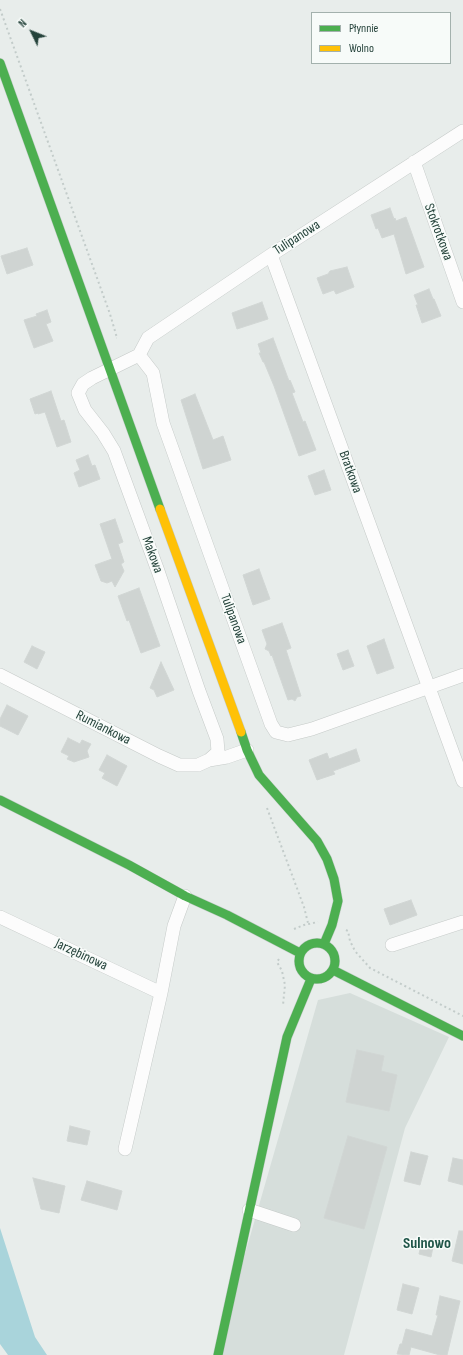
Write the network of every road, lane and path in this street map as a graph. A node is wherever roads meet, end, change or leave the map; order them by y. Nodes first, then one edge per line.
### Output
1 (0, 9) edge
2 (0, 63) edge
3 (463, 131) edge
4 (414, 162) junction
5 (271, 256) junction
6 (463, 302) edge
7 (101, 342) junction
8 (139, 355) junction
9 (110, 369) junction
10 (0, 675) edge
11 (463, 675) edge
12 (429, 688) junction
13 (247, 750) junction
14 (210, 760) junction
15 (463, 781) edge
16 (0, 800) edge
17 (265, 805) dead end
18 (185, 896) junction
19 (0, 917) edge
20 (323, 922) dead end
21 (463, 922) edge
22 (308, 924) junction
23 (294, 930) dead end
24 (344, 930) dead end
25 (324, 944) junction
26 (392, 945) dead end
27 (300, 953) junction
28 (333, 970) junction
29 (311, 979) junction
30 (161, 993) junction
31 (463, 1016) edge
32 (463, 1036) edge
33 (126, 1149) dead end
34 (249, 1210) junction
35 (294, 1225) dead end
36 (218, 1355) edge

1 - 7 path
2 - 7 street
3 - 4 street, Tulipanowa
4 - 5 street, Tulipanowa
4 - 6 street, Stokrotkowa
5 - 8 street, Tulipanowa
5 - 12 street, Bratkowa
7 - 9 street
8 - 9 street
8 - 12 street, Tulipanowa
9 - 13 street
9 - 14 street, Makowa
10 - 14 street, Rumiankowa
11 - 12 street
12 - 15 street, Bratkowa
13 - 14 street, Rumiankowa
13 - 25 street
16 - 18 street
17 - 22 path
18 - 27 street
18 - 30 street
19 - 30 street, Jarzębinowa
20 - 22 path
21 - 26 street
22 - 23 path
24 - 31 path
25 - 27 street
25 - 28 street
27 - 29 street
28 - 29 street
28 - 32 street
29 - 34 street
30 - 33 street
34 - 35 street
34 - 36 street

